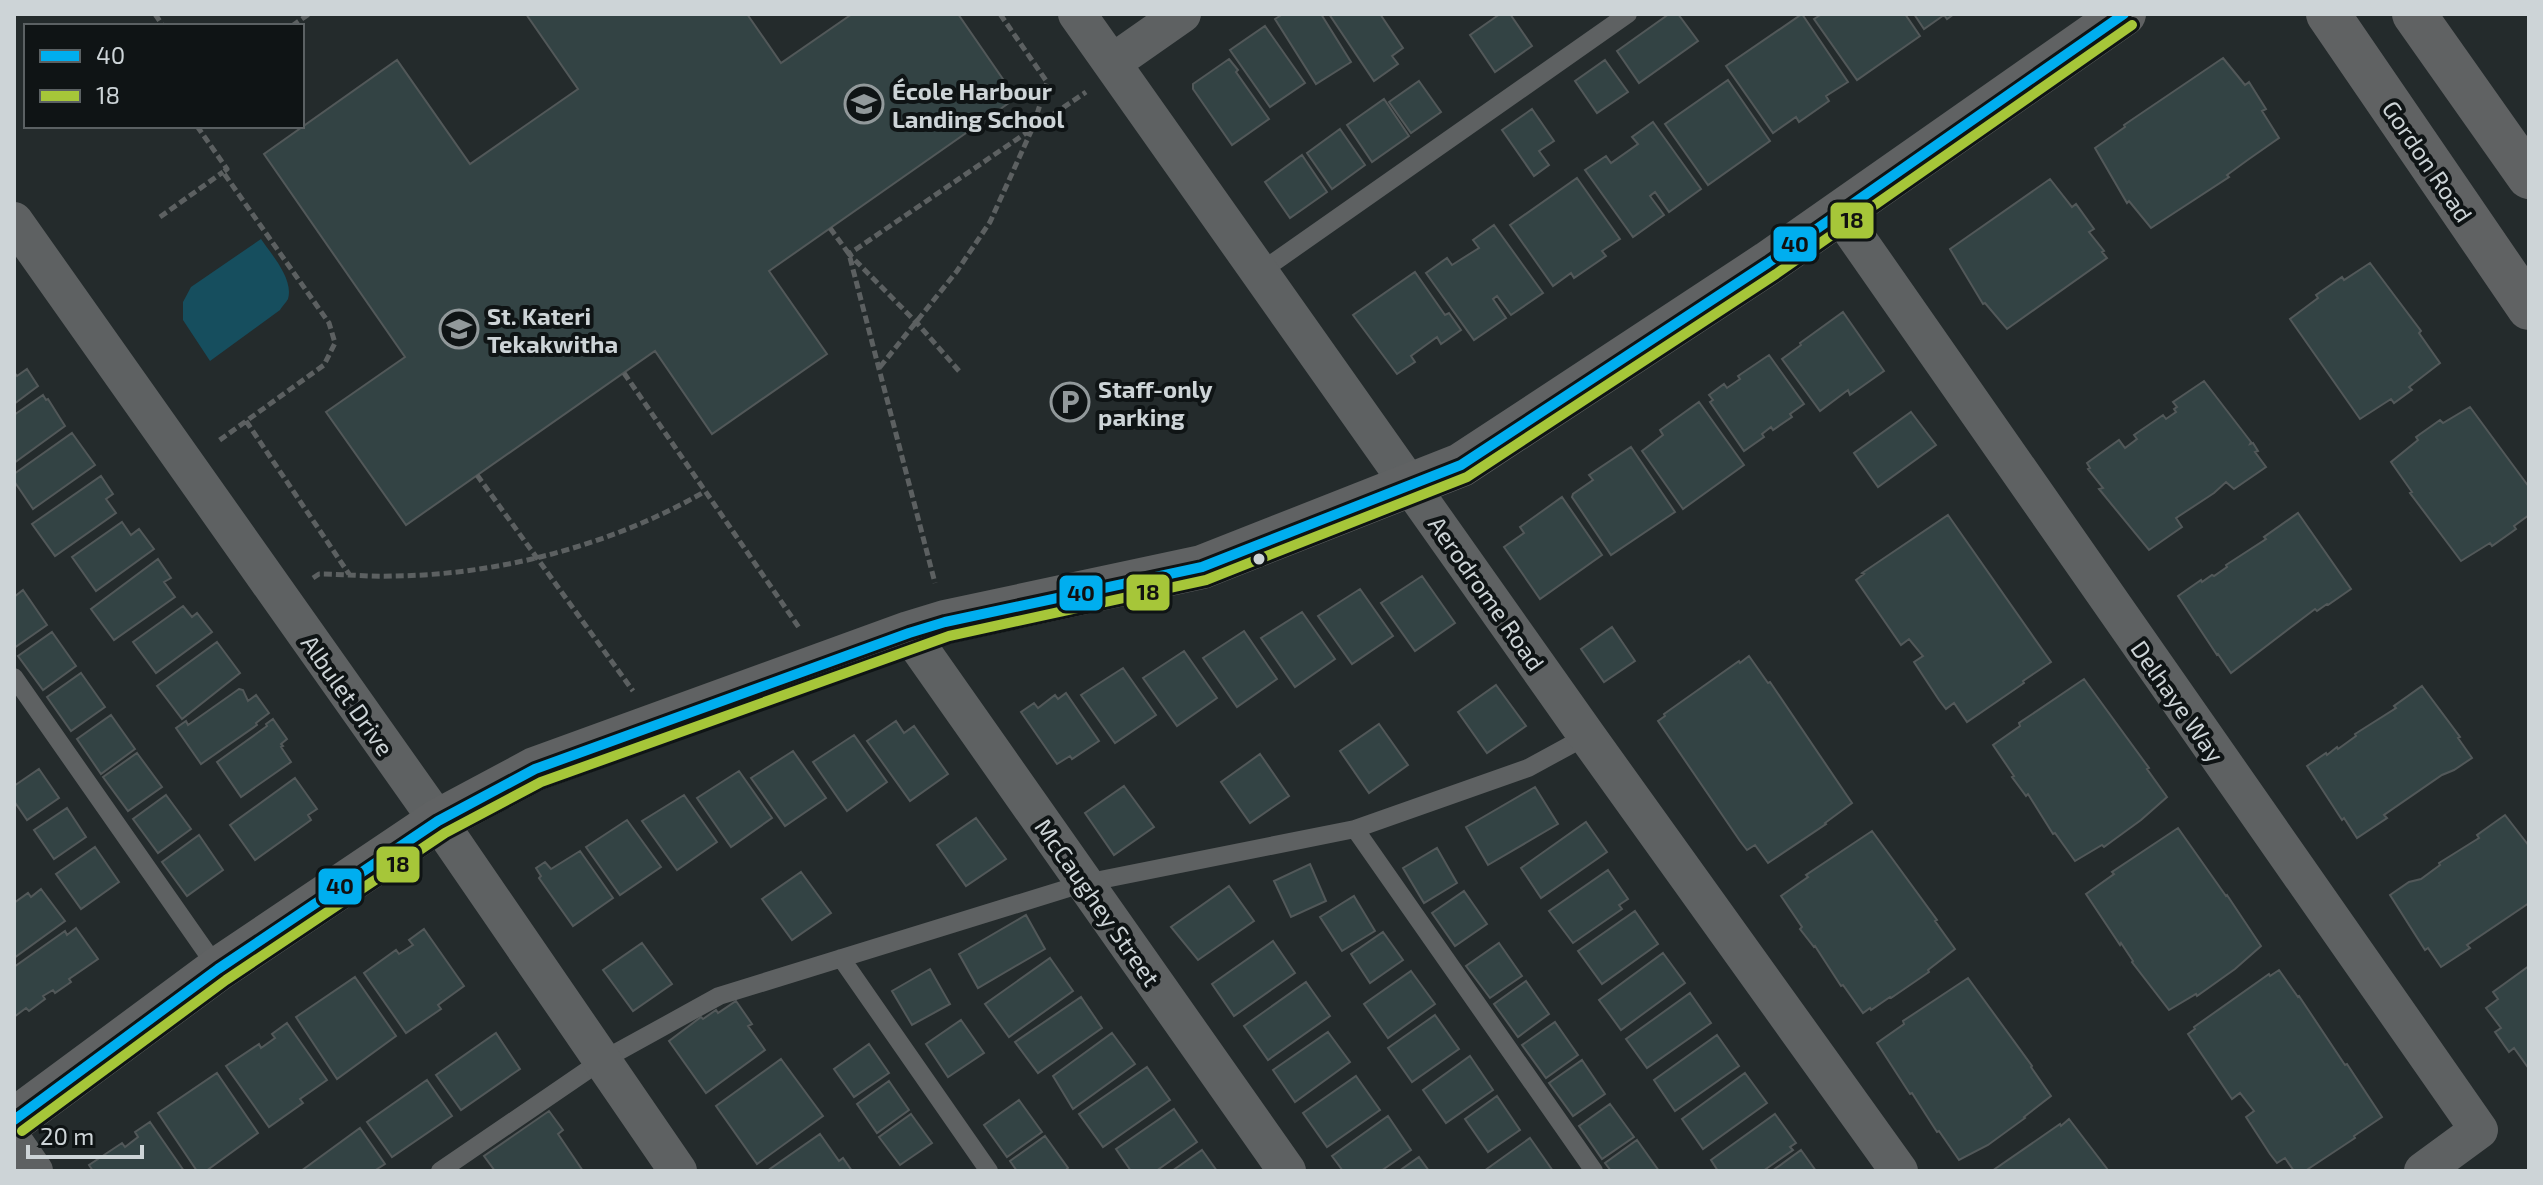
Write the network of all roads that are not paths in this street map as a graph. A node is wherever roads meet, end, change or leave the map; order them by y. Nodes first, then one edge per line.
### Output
1 (1077, 14) edge
2 (1182, 14) edge
3 (1628, 14) edge
4 (2124, 14) edge
5 (2328, 14) edge
6 (2414, 14) edge
7 (1115, 67) junction
8 (2529, 177) edge
9 (1840, 214) junction
10 (14, 221) edge
11 (1260, 272) junction
12 (2529, 308) edge
13 (1410, 484) junction
14 (927, 628) junction
15 (14, 677) edge
16 (1587, 736) junction
17 (438, 821) junction
18 (1355, 829) junction
19 (1085, 883) junction
20 (841, 958) junction
21 (218, 969) junction
22 (601, 1061) junction
23 (14, 1120) edge
24 (14, 1142) edge
25 (34, 1171) edge
26 (440, 1171) edge
27 (678, 1171) edge
28 (989, 1171) edge
29 (1287, 1171) edge
30 (1594, 1171) edge
31 (1899, 1171) edge
32 (2423, 1171) edge

1 - 7 street, Aerodrome Road
2 - 7 street
3 - 11 lane
4 - 9 street
5 - 12 street, Gordon Road
6 - 8 street
7 - 11 street, Aerodrome Road
9 - 13 street
9 - 32 street, Delhaye Way
10 - 17 street, Albulet Drive
11 - 13 street, Aerodrome Road
13 - 14 street
13 - 16 street, Aerodrome Road
14 - 17 street
14 - 19 street, McCaughey Street
15 - 21 lane
16 - 18 lane
16 - 31 street, Aerodrome Road
17 - 21 street
17 - 22 street, Albulet Drive
18 - 19 lane
18 - 30 lane
19 - 20 lane
19 - 29 street, McCaughey Street
20 - 22 lane
20 - 28 lane
21 - 23 street
22 - 26 lane
22 - 27 street, Albulet Drive
24 - 25 street

